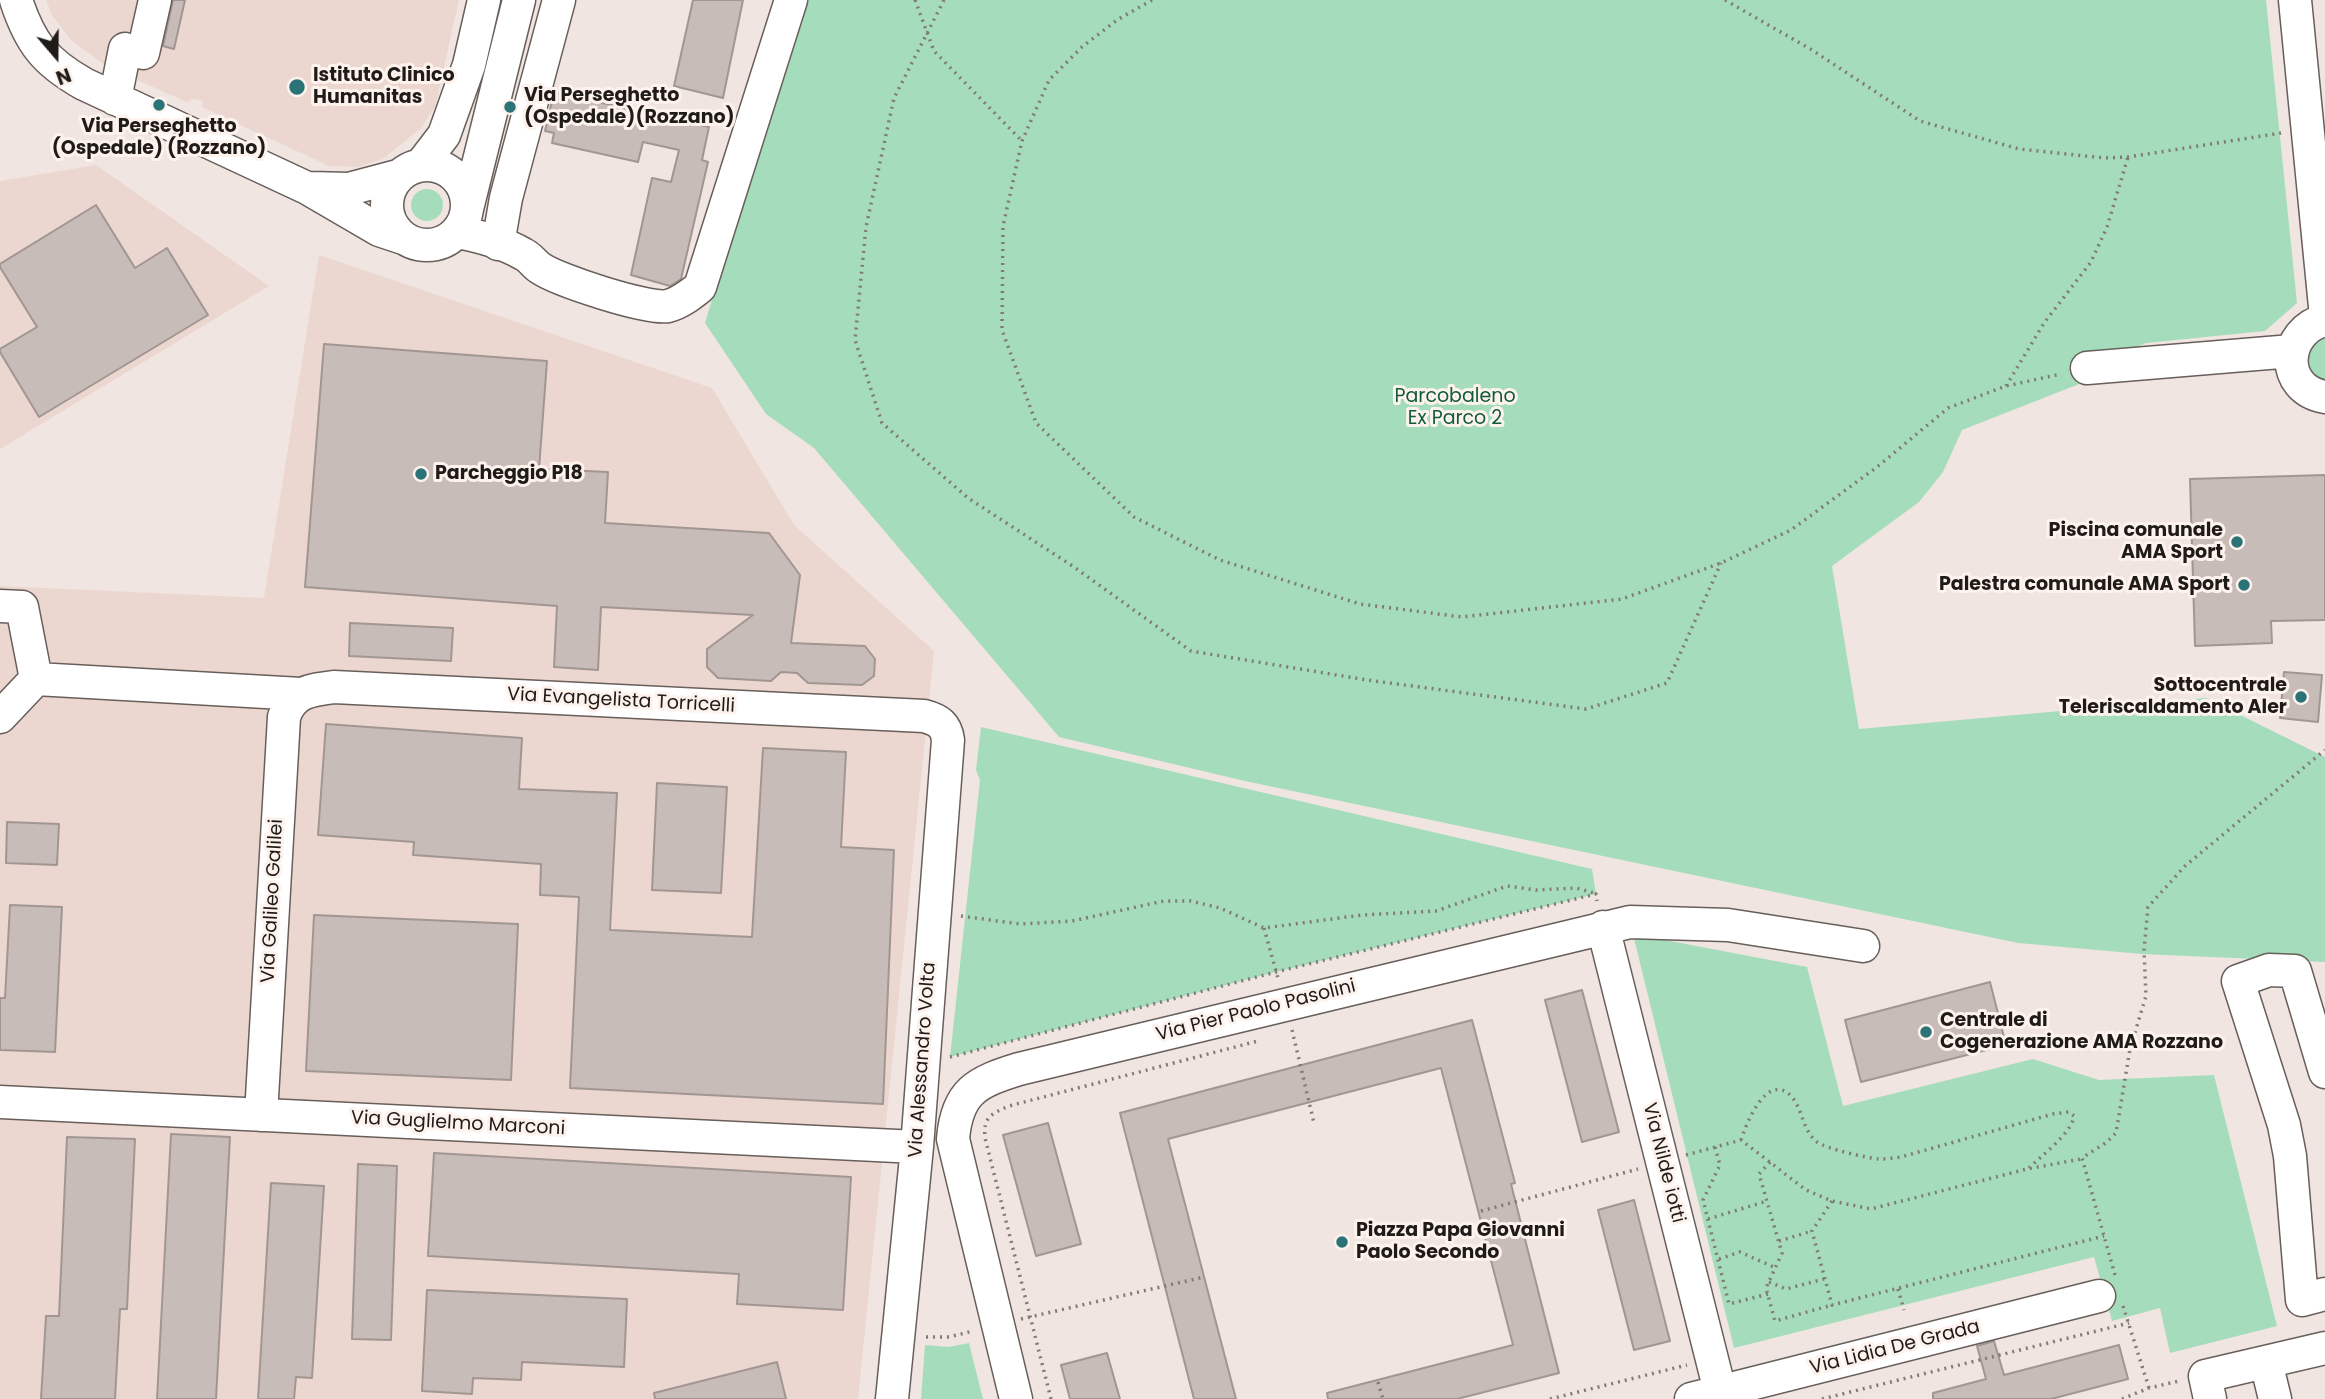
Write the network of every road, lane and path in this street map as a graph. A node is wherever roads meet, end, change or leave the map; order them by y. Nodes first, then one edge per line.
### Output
1 (16, 0) edge
2 (155, 0) edge
3 (484, 0) edge
4 (519, 0) edge
5 (559, 0) edge
6 (791, 0) edge
7 (915, 0) edge
8 (944, 0) edge
9 (1152, 0) edge
10 (1726, 0) edge
11 (2295, 0) edge
12 (927, 33) junction
13 (115, 99) junction
14 (2309, 129) junction
15 (1022, 141) junction
16 (2128, 157) junction
17 (409, 170) junction
18 (307, 188) junction
19 (462, 220) junction
20 (403, 238) junction
21 (498, 244) junction
22 (2325, 307) edge
23 (2325, 320) edge
24 (2292, 351) junction
25 (2087, 368) joint
26 (2006, 386) junction
27 (2325, 397) edge
28 (1721, 564) junction
29 (0, 606) edge
30 (36, 679) junction
31 (301, 694) junction
32 (0, 718) edge
33 (941, 723) joint
34 (2325, 750) edge
35 (1595, 894) junction
36 (956, 915) dead end
37 (1616, 925) junction
38 (1264, 928) junction
39 (1863, 946) dead end
40 (1276, 972) junction
41 (1284, 1003) junction
42 (1265, 1039) dead end
43 (950, 1057) dead end
44 (2325, 1072) edge
45 (0, 1102) edge
46 (261, 1115) junction
47 (1314, 1123) dead end
48 (1741, 1140) junction
49 (917, 1147) junction
50 (1715, 1147) junction
51 (2082, 1158) junction
52 (1770, 1162) junction
53 (1662, 1163) junction
54 (2027, 1170) junction
55 (1767, 1201) junction
56 (1832, 1201) junction
57 (1481, 1211) dead end
58 (1707, 1219) junction
59 (1812, 1231) junction
60 (2104, 1236) junction
61 (1779, 1241) junction
62 (1718, 1259) junction
63 (1776, 1268) junction
64 (1204, 1277) dead end
65 (1825, 1279) junction
66 (1769, 1282) junction
67 (1898, 1288) junction
68 (2112, 1292) junction
69 (1768, 1294) junction
70 (2325, 1294) edge
71 (1832, 1305) junction
72 (1904, 1310) dead end
73 (1030, 1316) junction
74 (2129, 1323) junction
75 (998, 1325) junction
76 (898, 1331) junction
77 (2325, 1348) edge
78 (1712, 1359) junction
79 (2266, 1362) junction
80 (1378, 1382) dead end
81 (2207, 1387) edge
82 (2149, 1388) junction
83 (1711, 1396) edge
84 (892, 1399) edge
85 (1016, 1399) edge
86 (1051, 1399) edge
87 (1382, 1399) edge
88 (1550, 1399) edge
89 (1822, 1399) edge
90 (2122, 1399) edge
91 (2275, 1399) edge

1 - 13 street
2 - 13 street
3 - 17 street
4 - 19 street
5 - 21 street
6 - 21 street
7 - 12 path
8 - 12 path
9 - 15 path
10 - 16 path
11 - 14 street
12 - 15 path
12 - 28 path
13 - 18 street
14 - 16 path
14 - 22 street
15 - 28 path
16 - 26 path
17 - 18 street
17 - 19 street
17 - 20 street
18 - 20 street
19 - 20 street
19 - 21 street
23 - 24 street
24 - 25 street
24 - 27 street
25 - 26 path
26 - 28 path
29 - 30 street
30 - 31 street, Via Evangelista Torricelli
30 - 32 street
31 - 33 street, Via Evangelista Torricelli
31 - 46 street, Via Galileo Galilei
33 - 49 street, Via Alessandro Volta
34 - 51 path
35 - 37 path
35 - 38 path
35 - 40 path
36 - 38 path
37 - 39 street, Via Pier Paolo Pasolini
37 - 41 street, Via Pier Paolo Pasolini
37 - 53 street, Via Nilde iotti
38 - 40 path
40 - 41 path
40 - 43 path
41 - 47 path
41 - 75 street, Via Pier Paolo Pasolini
42 - 73 path
44 - 70 street
45 - 46 street, Via Guglielmo Marconi
46 - 49 street, Via Guglielmo Marconi
48 - 50 path
48 - 52 path
48 - 54 path
49 - 76 street, Via Alessandro Volta
50 - 53 path
50 - 58 path
51 - 54 path
51 - 60 path
52 - 55 path
52 - 56 path
53 - 57 path
53 - 78 street, Via Nilde iotti
54 - 56 path
55 - 58 path
55 - 61 path
56 - 59 path
58 - 62 path
59 - 61 path
59 - 65 path
60 - 67 path
60 - 68 path
61 - 63 path
62 - 63 path
62 - 69 path
63 - 66 path
64 - 73 path
65 - 66 path
65 - 71 path
66 - 69 path
67 - 71 path
67 - 72 path
68 - 74 path
68 - 83 street, Via Lidia De Grada
69 - 71 path
73 - 75 path
73 - 86 path
74 - 82 path
74 - 89 path
75 - 76 path
75 - 85 street, Via Pier Paolo Pasolini
76 - 84 street, Via Alessandro Volta
77 - 79 street
78 - 83 street, Via Nilde iotti
78 - 88 path
79 - 81 street
79 - 91 street
80 - 87 path
81 - 82 path
82 - 90 path

